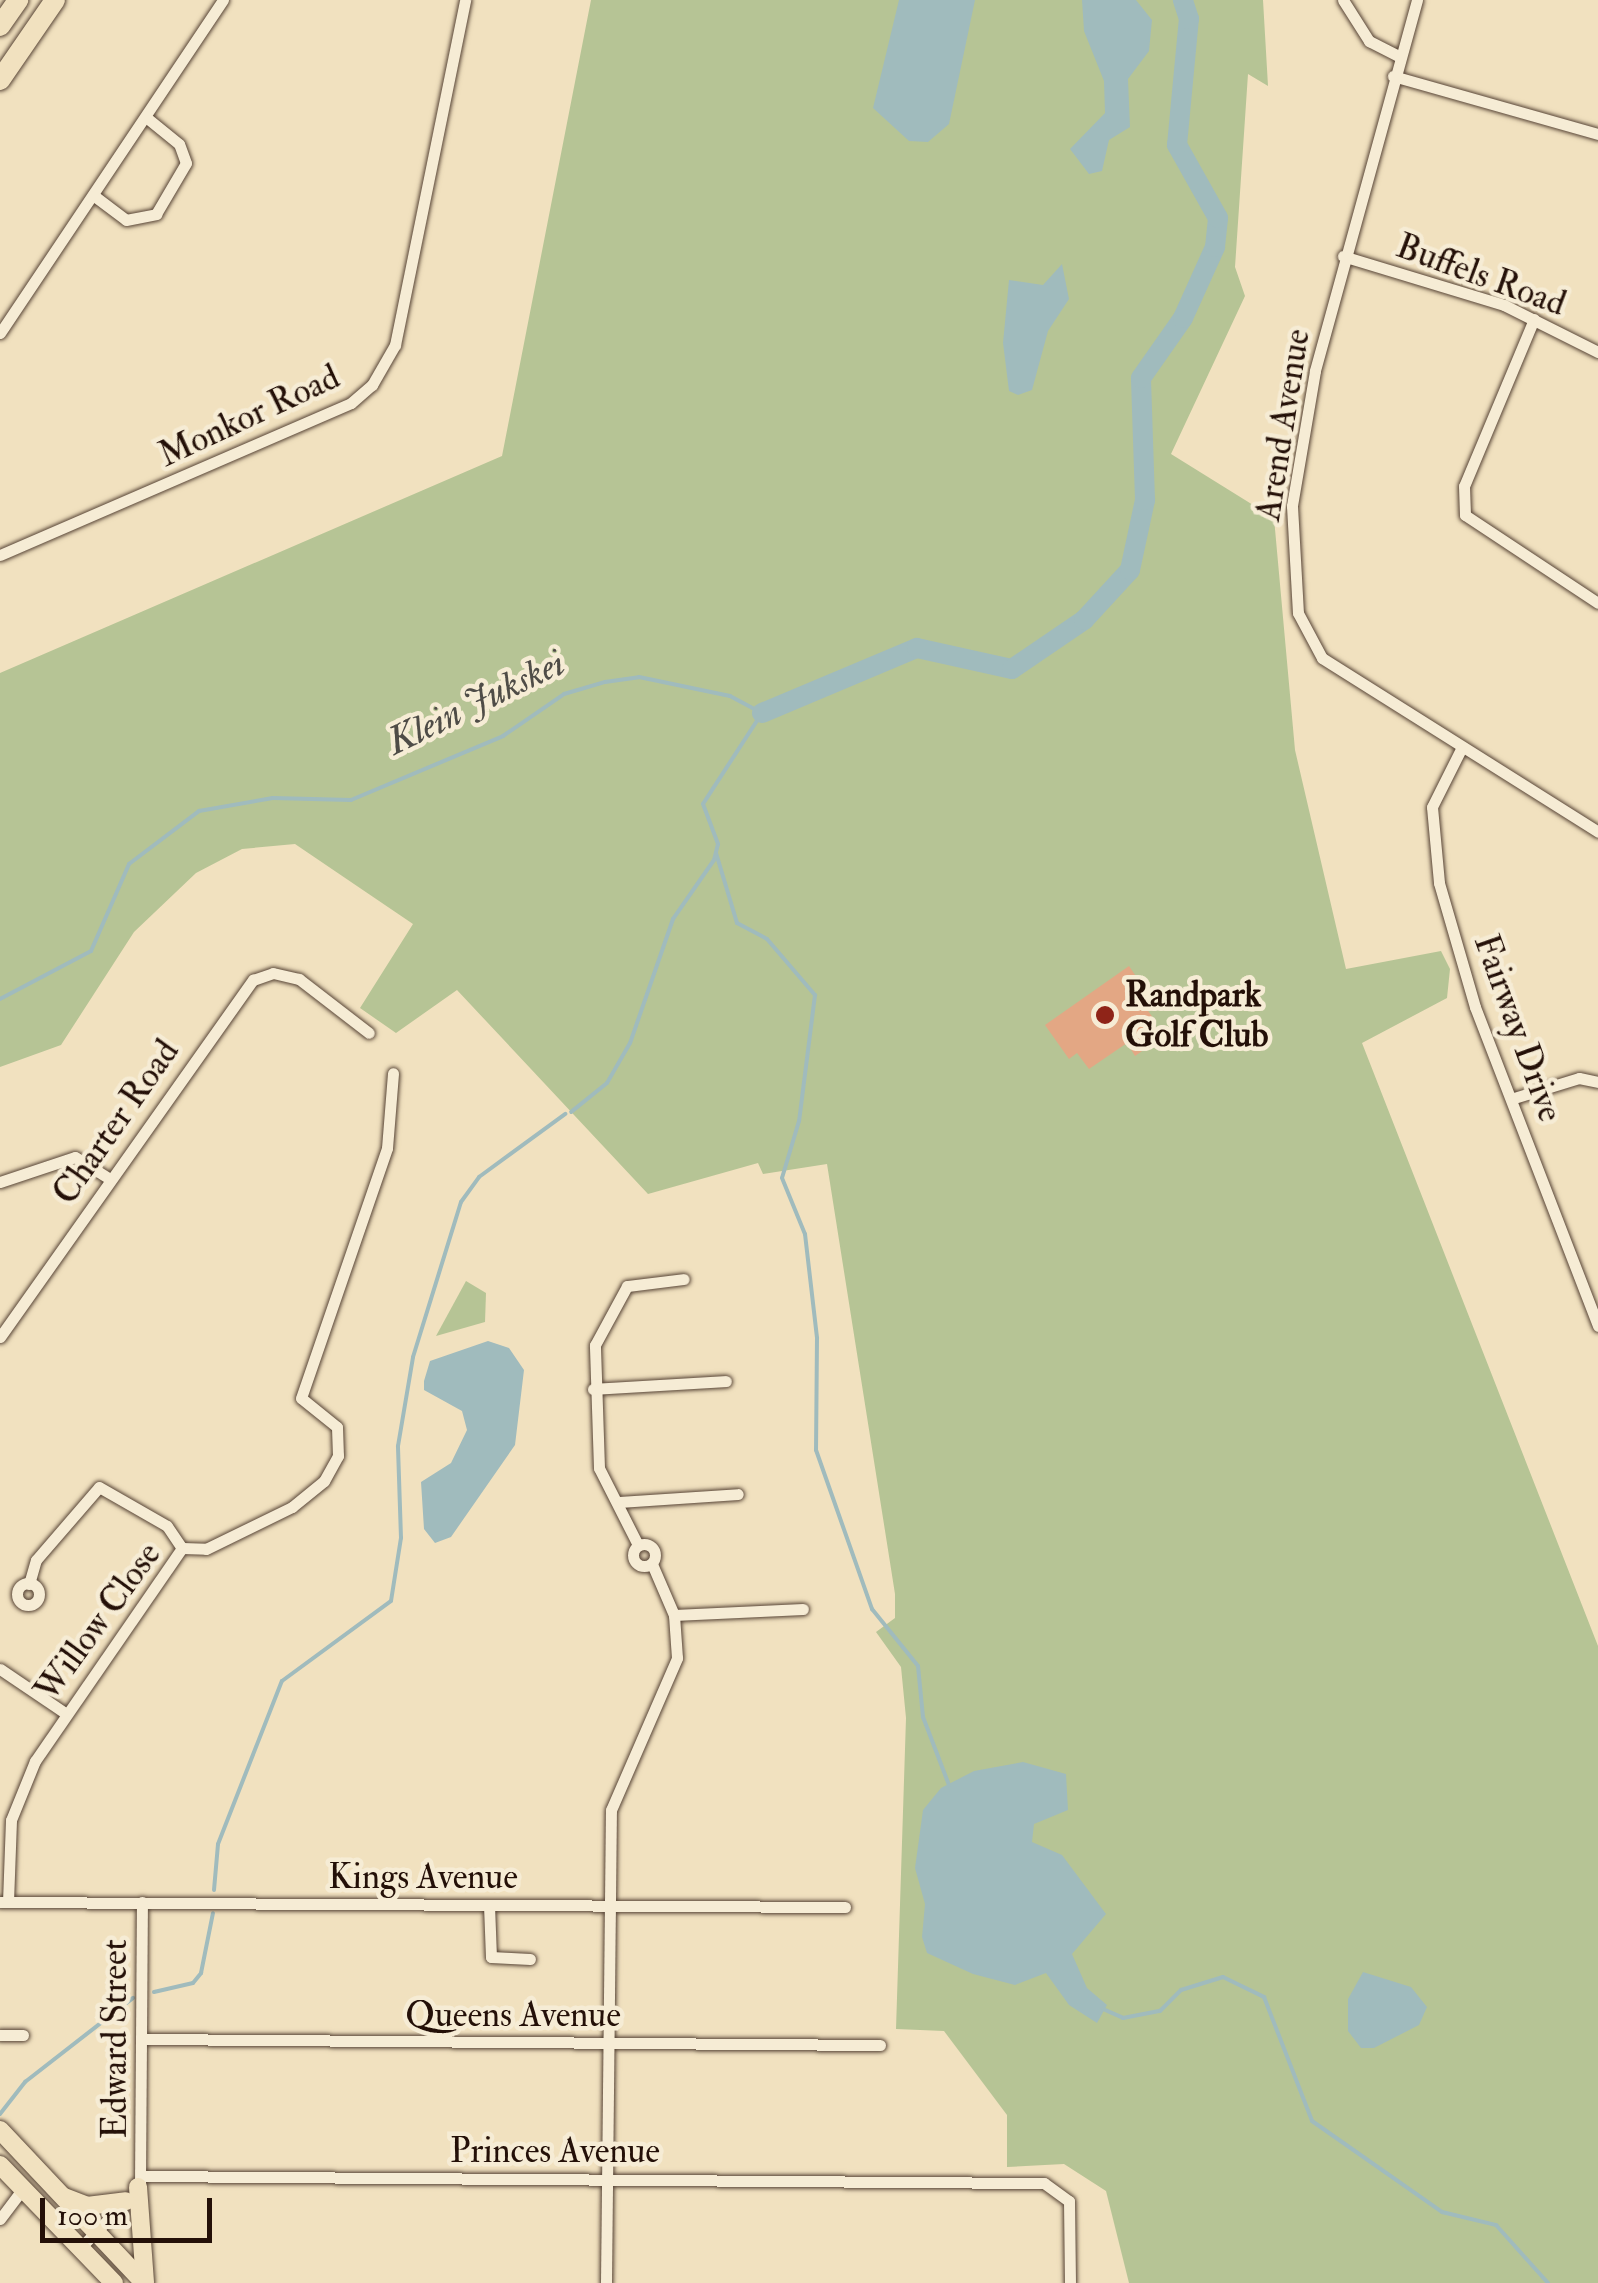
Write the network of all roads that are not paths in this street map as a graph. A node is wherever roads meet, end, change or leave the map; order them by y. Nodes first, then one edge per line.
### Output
1 (18, 0) edge
2 (55, 0) edge
3 (223, 0) edge
4 (465, 0) edge
5 (1343, 0) edge
6 (1417, 0) edge
7 (0, 26) edge
8 (1398, 56) junction
9 (1393, 76) junction
10 (0, 80) edge
11 (148, 119) junction
12 (1598, 134) edge
13 (93, 195) junction
14 (1344, 256) junction
15 (1534, 319) junction
16 (0, 332) edge
17 (1598, 352) edge
18 (0, 555) edge
19 (1598, 603) edge
20 (1462, 747) junction
21 (1598, 832) edge
22 (369, 1033) dead end
23 (393, 1073) dead end
24 (1598, 1082) edge
25 (1514, 1098) junction
26 (110, 1178) junction
27 (0, 1182) edge
28 (684, 1278) dead end
29 (1598, 1326) edge
30 (0, 1337) edge
31 (726, 1381) dead end
32 (593, 1389) junction
33 (738, 1494) dead end
34 (620, 1502) junction
35 (182, 1548) junction
36 (29, 1584) dead end
37 (803, 1609) dead end
38 (674, 1616) junction
39 (0, 1669) edge
40 (65, 1714) junction
41 (4, 1902) edge
42 (142, 1902) junction
43 (489, 1905) junction
44 (610, 1906) junction
45 (845, 1907) dead end
46 (530, 1960) dead end
47 (0, 2035) edge
48 (23, 2035) dead end
49 (146, 2039) junction
50 (607, 2043) junction
51 (880, 2044) dead end
52 (0, 2130) edge
53 (0, 2164) edge
54 (607, 2179) junction
55 (136, 2188) junction
56 (22, 2189) junction
57 (59, 2194) junction
58 (0, 2219) edge
59 (94, 2234) junction
60 (80, 2248) junction
61 (114, 2283) edge
62 (144, 2283) edge
63 (606, 2283) edge
64 (1070, 2283) edge

1 - 7 highway
2 - 10 highway
3 - 11 street
4 - 18 street, Monkor Road
5 - 8 street
6 - 8 street, Arend Avenue
8 - 9 street, Arend Avenue
9 - 12 street
9 - 14 street, Arend Avenue
11 - 13 street
11 - 13 street
13 - 16 street
14 - 15 street, Buffels Road
14 - 20 street, Arend Avenue
15 - 17 street, Buffels Road
15 - 19 street
20 - 21 street, Arend Avenue
20 - 25 street, Fairway Drive
22 - 26 street, Charter Road
23 - 35 street, Willow Close
24 - 25 street
25 - 29 street, Fairway Drive
26 - 27 street
26 - 30 street, Charter Road
28 - 32 street
31 - 32 street
32 - 34 street
33 - 34 street
34 - 38 street
35 - 36 street
35 - 40 street, Willow Close
37 - 38 street
38 - 44 street
39 - 40 street
40 - 41 street, Willow Close
41 - 42 street, Kings Avenue
42 - 43 street, Kings Avenue
42 - 49 street, Edward Street
43 - 44 street, Kings Avenue
43 - 46 street
44 - 45 street, Kings Avenue
44 - 50 street
47 - 48 street
49 - 50 street, Queens Avenue
49 - 55 street, Edward Street
50 - 51 street, Queens Avenue
50 - 54 street
52 - 57 main road
53 - 56 main road
54 - 55 street, Princes Avenue
54 - 63 street
54 - 64 street, Princes Avenue
55 - 57 main road
55 - 59 street
55 - 62 main road
56 - 58 street
56 - 60 main road
57 - 59 main road
59 - 60 street
59 - 62 main road
60 - 61 main road

